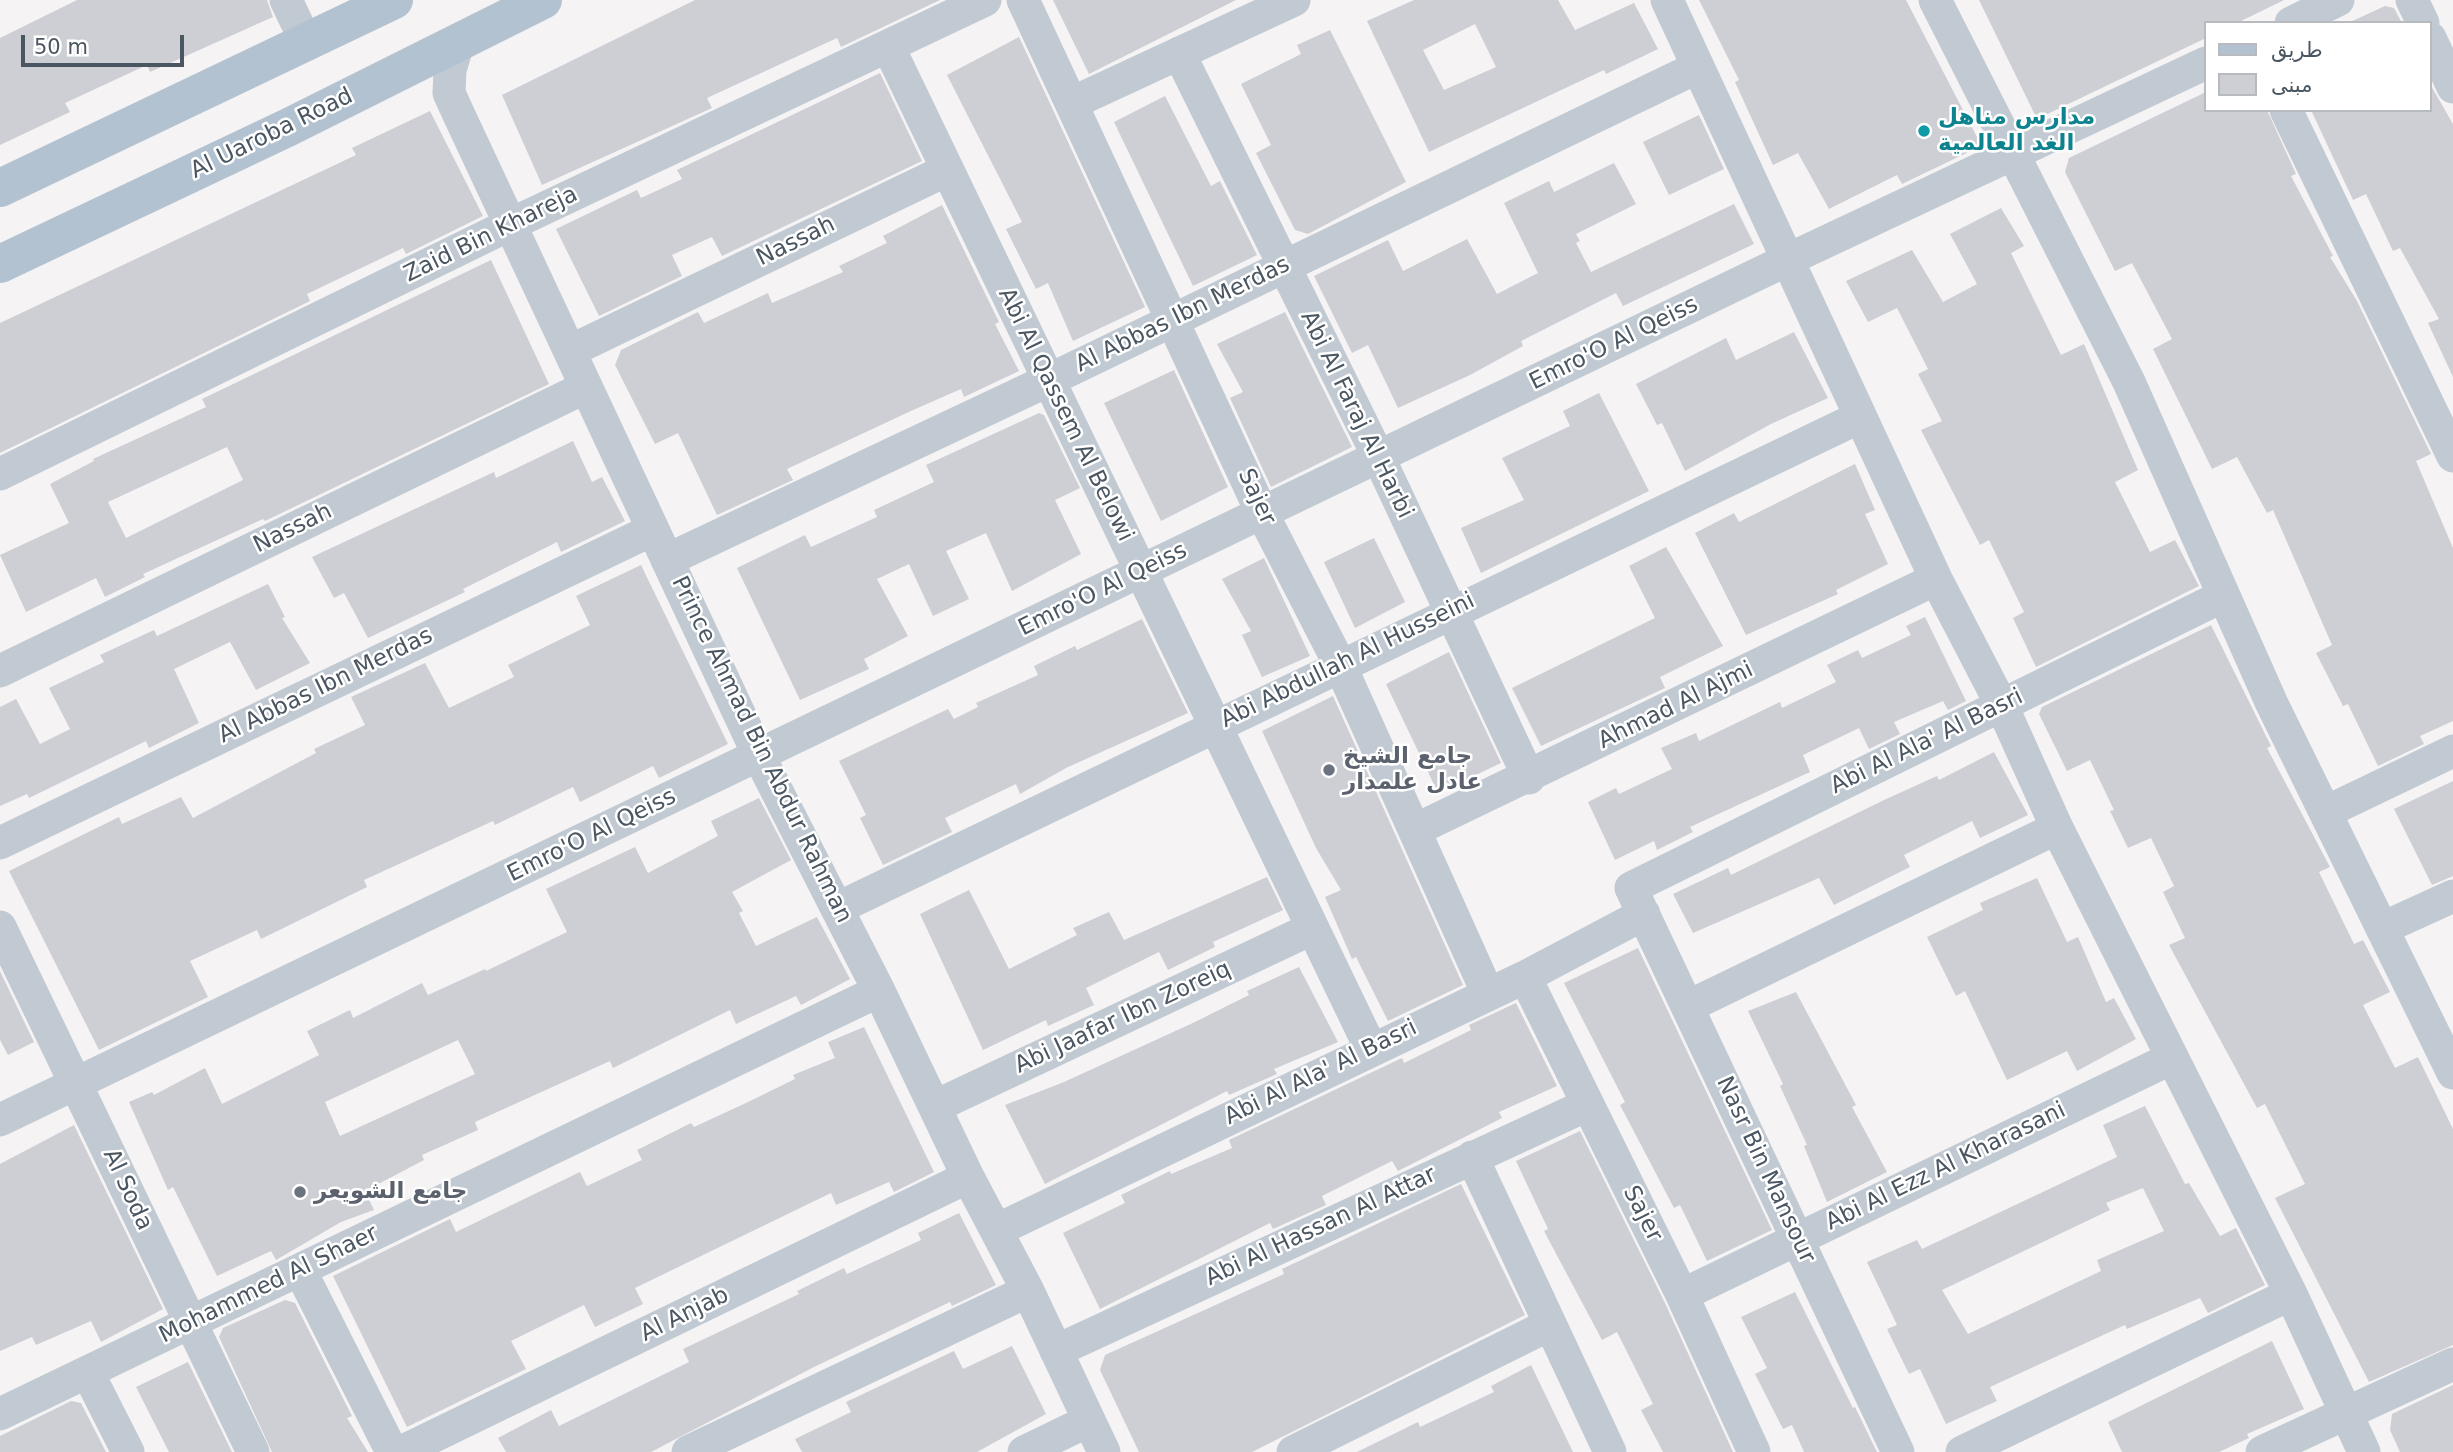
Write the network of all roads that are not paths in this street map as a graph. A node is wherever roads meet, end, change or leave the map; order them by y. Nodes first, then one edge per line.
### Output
1 (286, 0) edge
2 (394, 0) edge
3 (543, 0) edge
4 (985, 0) edge
5 (1023, 0) edge
6 (1294, 0) edge
7 (1667, 0) edge
8 (1935, 0) edge
9 (2338, 0) edge
10 (2412, 0) edge
11 (2295, 21) edge
12 (2422, 21) edge
13 (458, 40) junction
14 (306, 42) junction
15 (2432, 42) edge
16 (888, 46) junction
17 (1179, 53) junction
18 (2204, 64) edge
19 (1698, 67) junction
20 (2453, 87) edge
21 (1072, 103) junction
22 (2287, 112) edge
23 (2012, 154) junction
24 (947, 170) junction
25 (0, 188) edge
26 (509, 225) junction
27 (1787, 261) junction
28 (0, 264) edge
29 (1284, 267) junction
30 (1174, 320) junction
31 (570, 351) junction
32 (1049, 380) junction
33 (586, 387) junction
34 (1860, 417) junction
35 (2450, 442) edge
36 (1379, 458) junction
37 (0, 474) edge
38 (1262, 513) junction
39 (652, 530) junction
40 (667, 560) junction
41 (1140, 572) junction
42 (1936, 579) junction
43 (2223, 596) junction
44 (1451, 611) junction
45 (3, 661) edge
46 (1340, 665) junction
47 (2002, 706) junction
48 (1216, 724) junction
49 (2453, 751) edge
50 (760, 755) junction
51 (1529, 778) junction
52 (2326, 812) junction
53 (2057, 828) junction
54 (1415, 830) junction
55 (0, 843) edge
56 (2453, 896) edge
57 (1638, 901) junction
58 (838, 908) junction
59 (0, 927) edge
60 (2383, 928) junction
61 (1311, 929) junction
62 (1525, 977) junction
63 (879, 991) junction
64 (1488, 994) junction
65 (1689, 1006) junction
66 (1371, 1049) junction
67 (2449, 1055) edge
68 (2172, 1058) junction
69 (76, 1083) junction
70 (1587, 1104) junction
71 (936, 1106) junction
72 (0, 1120) edge
73 (1472, 1157) junction
74 (968, 1177) junction
75 (997, 1230) junction
76 (1796, 1240) junction
77 (300, 1270) junction
78 (1028, 1291) junction
79 (2291, 1294) junction
80 (1682, 1295) junction
81 (190, 1323) junction
82 (1549, 1325) junction
83 (1056, 1351) junction
84 (2453, 1364) edge
85 (88, 1373) junction
86 (2347, 1412) junction
87 (0, 1414) edge
88 (1088, 1421) junction
89 (128, 1452) edge
90 (253, 1452) edge
91 (392, 1452) edge
92 (401, 1452) edge
93 (688, 1452) edge
94 (1024, 1452) edge
95 (1104, 1452) edge
96 (1293, 1452) edge
97 (1610, 1452) edge
98 (1754, 1452) edge
99 (1898, 1452) edge
100 (1962, 1452) edge
101 (2262, 1452) edge
102 (2364, 1452) edge

1 - 14 street
2 - 14 main road
3 - 13 main road, Al Uaroba Road
4 - 16 street, Zaid Bin Khareja
5 - 21 street, Sajer
6 - 17 street
7 - 19 street
8 - 23 street
9 - 11 street
10 - 12 street
13 - 26 street, Prince Ahmad Bin Abdur Rahman
13 - 28 main road, Al Uaroba Road
14 - 25 main road
15 - 20 street
16 - 24 street, Abi Al Qassem Al Belowi
16 - 26 street, Zaid Bin Khareja
17 - 21 street
17 - 29 street, Abi Al Faraj Al Harbi
18 - 23 street, Emro'O Al Qeiss
19 - 27 street
19 - 29 street, Al Abbas Ibn Merdas
21 - 30 street, Sajer
22 - 35 street
23 - 27 street, Emro'O Al Qeiss
23 - 43 street
24 - 31 street, Nassah
24 - 32 street, Abi Al Qassem Al Belowi
26 - 31 street, Prince Ahmad Bin Abdur Rahman
26 - 37 street, Zaid Bin Khareja
27 - 34 street
27 - 36 street, Emro'O Al Qeiss
29 - 30 street, Al Abbas Ibn Merdas
29 - 36 street, Abi Al Faraj Al Harbi
30 - 32 street, Al Abbas Ibn Merdas
30 - 38 street, Sajer
31 - 33 street, Prince Ahmad Bin Abdur Rahman
32 - 40 street, Al Abbas Ibn Merdas
32 - 41 street, Abi Al Qassem Al Belowi
33 - 39 street, Prince Ahmad Bin Abdur Rahman
33 - 45 street, Nassah
34 - 42 street
34 - 44 street, Abi Abdullah Al Husseini
36 - 38 street, Emro'O Al Qeiss
36 - 44 street, Abi Al Faraj Al Harbi
38 - 41 street, Emro'O Al Qeiss
38 - 46 street, Sajer
39 - 40 street, Prince Ahmad Bin Abdur Rahman
39 - 55 street, Al Abbas Ibn Merdas
40 - 50 street, Prince Ahmad Bin Abdur Rahman
41 - 48 street, Abi Al Qassem Al Belowi
41 - 50 street, Emro'O Al Qeiss
42 - 47 street
42 - 51 street, Ahmad Al Ajmi
43 - 47 street, Abi Al Ala' Al Basri
43 - 52 street
44 - 46 street, Abi Abdullah Al Husseini
44 - 51 street, Abi Al Faraj Al Harbi
46 - 48 street, Abi Abdullah Al Husseini
46 - 54 street, Sajer
47 - 53 street
47 - 57 street, Abi Al Ala' Al Basri
48 - 58 street, Abi Abdullah Al Husseini
48 - 61 street, Abi Al Qassem Al Belowi
49 - 52 street
50 - 58 street, Prince Ahmad Bin Abdur Rahman
50 - 69 street, Emro'O Al Qeiss
51 - 54 street, Ahmad Al Ajmi
52 - 60 street
53 - 65 street
53 - 68 street
54 - 64 street, Sajer
56 - 60 street
57 - 62 street, Abi Al Ala' Al Basri
57 - 65 street, Nasr Bin Mansour
58 - 63 street, Prince Ahmad Bin Abdur Rahman
59 - 69 street, Al Soda
60 - 67 street
61 - 66 street, Abi Al Qassem Al Belowi
61 - 71 street, Abi Jaafar Ibn Zoreiq
62 - 64 street, Abi Al Ala' Al Basri
62 - 70 street, Sajer
63 - 71 street, Prince Ahmad Bin Abdur Rahman
63 - 77 street, Mohammed Al Shaer
64 - 66 street, Abi Al Ala' Al Basri
65 - 76 street, Nasr Bin Mansour
66 - 75 street, Abi Al Ala' Al Basri
68 - 76 street, Abi Al Ezz Al Kharasani
68 - 79 street
69 - 72 street, Emro'O Al Qeiss
69 - 81 street, Al Soda
70 - 73 street, Abi Al Hassan Al Attar
70 - 80 street, Sajer
71 - 74 street, Prince Ahmad Bin Abdur Rahman
73 - 82 street
73 - 83 street, Abi Al Hassan Al Attar
74 - 75 street, Prince Ahmad Bin Abdur Rahman
74 - 92 street, Al Anjab
75 - 78 street, Prince Ahmad Bin Abdur Rahman
76 - 80 street, Abi Al Ezz Al Kharasani
76 - 99 street, Nasr Bin Mansour
77 - 81 street, Mohammed Al Shaer
77 - 91 street
78 - 83 street, Prince Ahmad Bin Abdur Rahman
78 - 93 street
79 - 86 street
79 - 100 street
80 - 98 street, Sajer
81 - 85 street, Mohammed Al Shaer
81 - 90 street, Al Soda
82 - 96 street
82 - 97 street
83 - 88 street, Prince Ahmad Bin Abdur Rahman
84 - 86 street
85 - 87 street, Mohammed Al Shaer
85 - 89 street
86 - 101 street
86 - 102 street
88 - 94 street
88 - 95 street, Prince Ahmad Bin Abdur Rahman

